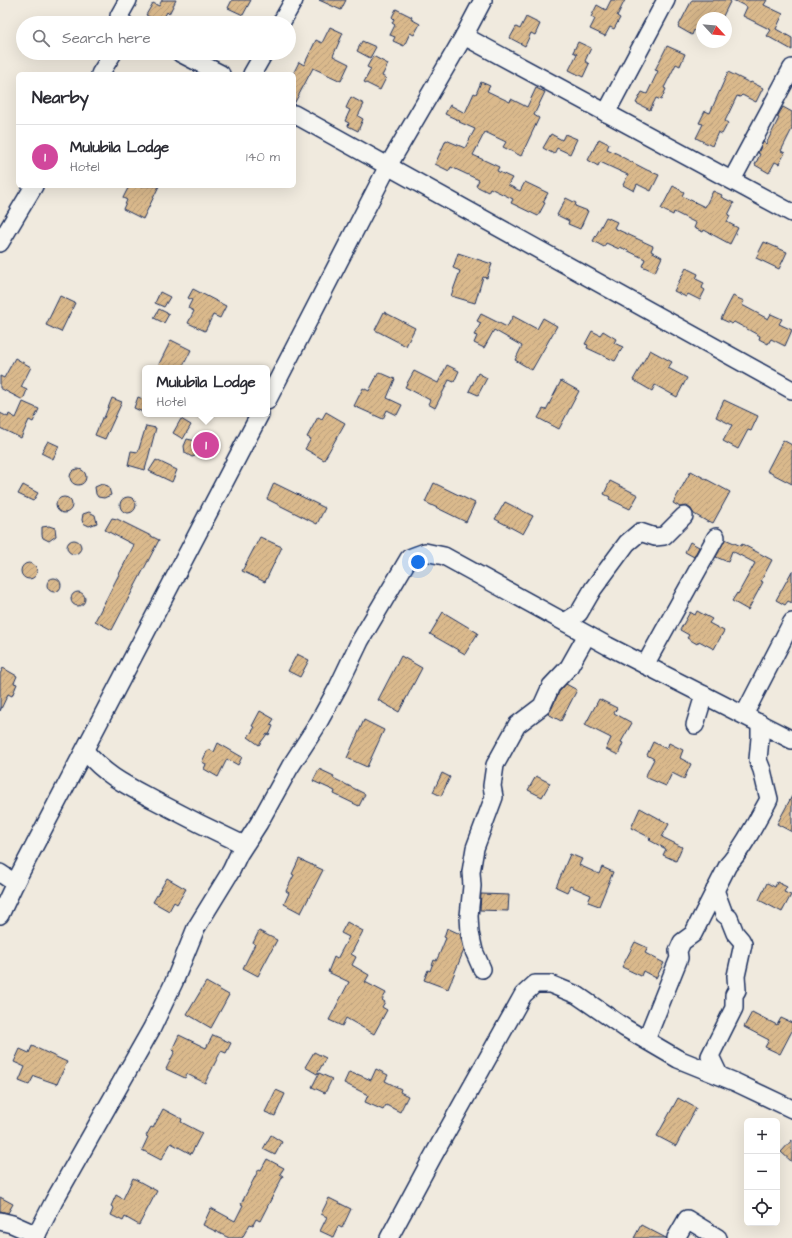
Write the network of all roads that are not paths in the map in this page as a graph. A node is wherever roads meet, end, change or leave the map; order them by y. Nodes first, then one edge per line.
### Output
1 (128, 0) edge
2 (294, 0) edge
3 (483, 0) edge
4 (666, 0) edge
5 (120, 16) edge
6 (285, 16) edge
7 (464, 36) junction
8 (109, 60) edge
9 (194, 60) edge
10 (260, 60) edge
11 (792, 68) edge
12 (101, 72) edge
13 (217, 72) edge
14 (253, 72) edge
15 (606, 113) junction
16 (296, 115) edge
17 (388, 166) junction
18 (732, 180) junction
19 (33, 188) edge
20 (792, 213) edge
21 (0, 244) edge
22 (792, 390) edge
23 (270, 394) edge
24 (258, 417) edge
25 (684, 516) dead end
26 (716, 537) dead end
27 (565, 622) junction
28 (792, 622) edge
29 (587, 635) junction
30 (645, 665) junction
31 (704, 695) junction
32 (744, 715) junction
33 (760, 723) junction
34 (695, 726) dead end
35 (792, 740) edge
36 (85, 751) junction
37 (244, 845) junction
38 (0, 873) edge
39 (15, 883) junction
40 (715, 890) junction
41 (0, 915) edge
42 (482, 969) dead end
43 (646, 1040) junction
44 (719, 1075) junction
45 (792, 1109) edge
46 (0, 1221) edge
47 (36, 1236) edge
48 (389, 1238) edge
49 (676, 1238) edge
50 (718, 1238) edge

1 - 5 street
2 - 6 street
3 - 7 street
4 - 15 street
7 - 15 street
7 - 17 street
8 - 12 street
9 - 13 street
10 - 14 street
11 - 18 street
15 - 18 street
16 - 17 street
17 - 22 street
17 - 23 street
18 - 20 street
19 - 21 street
24 - 36 street
25 - 27 street
26 - 30 street
27 - 29 street
27 - 37 street
28 - 32 street
29 - 30 street
29 - 42 street
30 - 31 street
31 - 32 street
31 - 34 street
32 - 33 street
33 - 35 street
33 - 40 street
36 - 37 street
36 - 39 street
37 - 47 street
38 - 39 street
39 - 41 street
40 - 43 street
40 - 44 street
43 - 44 street
43 - 48 street
44 - 45 street
46 - 47 street
49 - 50 street

